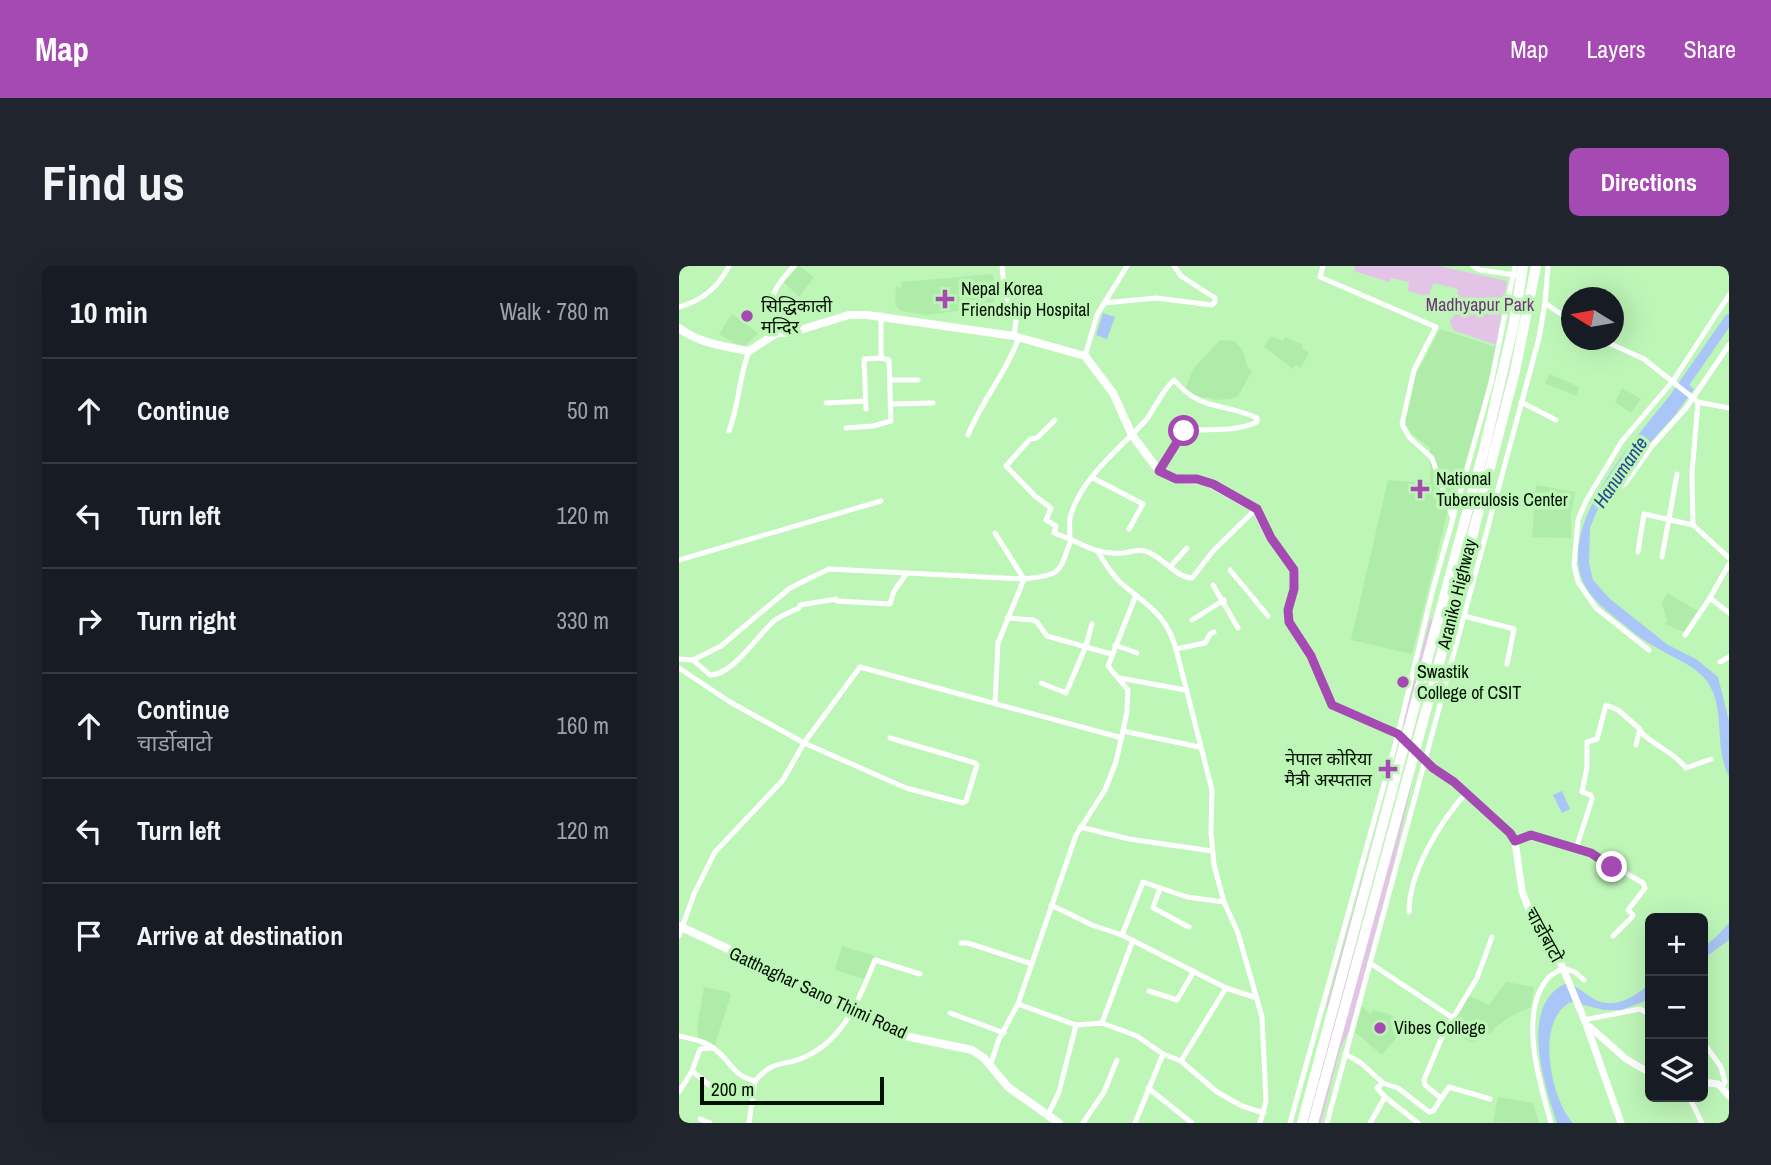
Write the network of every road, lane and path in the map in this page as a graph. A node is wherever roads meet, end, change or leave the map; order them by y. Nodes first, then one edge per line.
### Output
1 (729, 266) edge
2 (794, 266) edge
3 (1002, 266) edge
4 (1127, 266) edge
5 (1174, 266) edge
6 (1323, 266) edge
7 (1473, 266) edge
8 (1515, 266) edge
9 (1536, 266) edge
10 (1548, 266) edge
11 (1520, 273) edge
12 (1729, 295) edge
13 (1104, 303) junction
14 (1545, 303) junction
15 (679, 307) edge
16 (1561, 314) edge
17 (881, 316) junction
18 (679, 328) edge
19 (777, 333) junction
20 (1016, 336) junction
21 (1729, 345) edge
22 (1624, 350) edge
23 (749, 351) junction
24 (1085, 356) junction
25 (881, 358) junction
26 (890, 380) junction
27 (918, 380) dead end
28 (1675, 382) junction
29 (1694, 398) junction
30 (865, 401) junction
31 (1521, 402) junction
32 (826, 403) dead end
33 (933, 403) dead end
34 (890, 404) junction
35 (1729, 408) edge
36 (866, 409) dead end
37 (1055, 420) dead end
38 (1556, 420) dead end
39 (846, 428) dead end
40 (729, 431) dead end
41 (968, 435) dead end
42 (1132, 435) junction
43 (1159, 471) junction
44 (1677, 474) dead end
45 (1093, 478) junction
46 (1619, 487) dead end
47 (881, 501) dead end
48 (1257, 509) junction
49 (1453, 519) junction
50 (1669, 521) junction
51 (1693, 525) junction
52 (1129, 529) dead end
53 (995, 533) dead end
54 (1071, 540) junction
55 (1187, 548) dead end
56 (1098, 552) junction
57 (1638, 552) dead end
58 (1663, 557) dead end
59 (1729, 558) edge
60 (679, 560) edge
61 (1729, 564) edge
62 (1170, 566) junction
63 (1230, 570) dead end
64 (907, 573) junction
65 (1024, 579) junction
66 (1213, 585) dead end
67 (1136, 595) junction
68 (1710, 598) junction
69 (1224, 600) junction
70 (1729, 613) edge
71 (1268, 616) dead end
72 (1464, 616) junction
73 (1007, 618) junction
74 (1192, 620) dead end
75 (1092, 624) dead end
76 (1238, 628) dead end
77 (1214, 632) dead end
78 (1685, 635) dead end
79 (1115, 645) junction
80 (1086, 646) junction
81 (1176, 649) junction
82 (1649, 650) dead end
83 (1137, 653) dead end
84 (1111, 654) junction
85 (1729, 657) edge
86 (679, 659) edge
87 (693, 660) junction
88 (1720, 662) dead end
89 (1507, 664) dead end
90 (679, 668) edge
91 (1120, 678) junction
92 (1041, 683) dead end
93 (1185, 690) junction
94 (995, 703) junction
95 (1123, 731) junction
96 (1641, 732) junction
97 (890, 738) dead end
98 (1122, 738) junction
99 (1402, 738) junction
100 (804, 743) junction
101 (1636, 745) dead end
102 (1199, 747) junction
103 (1420, 755) junction
104 (1711, 759) dead end
105 (1466, 793) junction
106 (1080, 827) junction
107 (1515, 841) junction
108 (1576, 849) junction
109 (1212, 851) junction
110 (1160, 888) junction
111 (1224, 902) junction
112 (1051, 905) junction
113 (1409, 912) dead end
114 (1189, 927) dead end
115 (680, 930) edge
116 (1122, 935) junction
117 (1613, 936) dead end
118 (1492, 937) dead end
119 (1132, 940) junction
120 (961, 943) dead end
121 (1370, 963) junction
122 (1033, 964) junction
123 (1564, 970) junction
124 (1194, 971) junction
125 (920, 974) dead end
126 (1584, 981) dead end
127 (1226, 988) junction
128 (1149, 991) dead end
129 (1257, 998) junction
130 (1019, 1004) junction
131 (855, 1008) junction
132 (1645, 1012) edge
133 (950, 1013) dead end
134 (1453, 1018) junction
135 (1585, 1022) junction
136 (1102, 1023) junction
137 (1076, 1025) junction
138 (1004, 1033) junction
139 (679, 1036) edge
140 (715, 1048) junction
141 (1708, 1049) edge
142 (1163, 1054) junction
143 (1345, 1054) junction
144 (1117, 1060) dead end
145 (1181, 1061) junction
146 (990, 1066) junction
147 (1645, 1070) edge
148 (692, 1071) junction
149 (755, 1081) junction
150 (1383, 1083) junction
151 (1708, 1084) edge
152 (1722, 1087) junction
153 (1148, 1088) junction
154 (722, 1091) dead end
155 (679, 1092) edge
156 (1729, 1096) edge
157 (1385, 1097) junction
158 (1441, 1098) junction
159 (1490, 1099) dead end
160 (1692, 1102) edge
161 (1264, 1113) junction
162 (1048, 1115) junction
163 (700, 1119) dead end
164 (710, 1123) edge
165 (749, 1123) edge
166 (1059, 1123) edge
167 (1083, 1123) edge
168 (1135, 1123) edge
169 (1192, 1123) edge
170 (1260, 1123) edge
171 (1290, 1123) edge
172 (1302, 1123) edge
173 (1313, 1123) edge
174 (1327, 1123) edge
175 (1370, 1123) edge
176 (1417, 1123) edge
177 (1551, 1123) edge
178 (1621, 1123) edge
179 (1702, 1123) edge

1 - 15 street
2 - 19 street
3 - 20 street
4 - 13 street
5 - 13 street
6 - 49 street
7 - 11 street
8 - 11 street
9 - 103 highway, Araniko Highway
10 - 14 street
11 - 49 street
11 - 99 highway, Araniko Highway
12 - 28 street
13 - 24 street
14 - 16 street
14 - 31 street
17 - 19 main road
17 - 20 main road
17 - 25 street
18 - 23 main road
19 - 23 main road
20 - 24 main road
20 - 41 street
21 - 29 street
22 - 28 street
23 - 40 street
24 - 42 main road
25 - 26 street
25 - 30 street
26 - 27 street
26 - 34 street
28 - 29 street
28 - 82 street
29 - 35 street
29 - 46 street
29 - 51 street
30 - 32 street
30 - 36 street
31 - 38 street
31 - 72 street
33 - 34 street
34 - 39 street
37 - 54 street
42 - 43 main road
42 - 43 street
42 - 45 street
43 - 48 main road
44 - 50 street
45 - 52 street
45 - 54 street
47 - 60 street
48 - 62 street
48 - 99 main road
49 - 99 street
50 - 51 street
50 - 57 street
50 - 58 street
51 - 59 street
53 - 65 street
54 - 56 street
54 - 65 street
55 - 62 street
56 - 62 street
56 - 67 street
61 - 68 street
63 - 71 street
64 - 65 street
64 - 87 street
64 - 87 street
65 - 73 street
66 - 69 street
67 - 79 street
67 - 81 street
68 - 70 street
68 - 78 street
69 - 74 street
69 - 76 street
72 - 89 street
72 - 103 street
73 - 80 street
73 - 94 street
75 - 80 street
77 - 81 street
79 - 83 street
79 - 84 street
80 - 84 street
80 - 92 street
81 - 93 street
84 - 91 street
85 - 88 street
86 - 87 street
90 - 100 street
91 - 93 street
91 - 95 street
93 - 102 street
94 - 98 street
94 - 100 street
95 - 98 street
95 - 102 street
96 - 101 street
96 - 104 street
96 - 108 street
97 - 100 street
98 - 106 street
99 - 103 street
99 - 171 street
99 - 172 highway, Araniko Highway
100 - 115 street
102 - 109 street
103 - 105 street
103 - 121 street
103 - 173 highway, Araniko Highway
105 - 107 street
105 - 113 street
106 - 109 street
106 - 112 street
107 - 108 street
107 - 123 street, चार्डोबाटो
108 - 117 street
109 - 111 street
110 - 111 street
110 - 114 street
110 - 116 street
111 - 129 street
112 - 116 street
112 - 122 street
115 - 131 main road, Gatthaghar Sano Thimi Road
116 - 119 street
118 - 134 street
119 - 124 street
119 - 136 street
120 - 122 street
121 - 134 street
121 - 143 street
122 - 130 street
123 - 126 street
123 - 135 street, चार्डोबाटो
123 - 177 street
124 - 127 street
124 - 128 street
125 - 131 street
127 - 129 street
127 - 145 street
129 - 161 street
130 - 137 street
130 - 138 street
131 - 146 main road, Gatthaghar Sano Thimi Road
131 - 149 street
132 - 135 street
133 - 138 street
134 - 158 street
135 - 147 street
135 - 178 street
136 - 137 street
136 - 142 street
137 - 162 street
138 - 146 street
139 - 140 street
140 - 148 street
140 - 149 street
141 - 152 street
142 - 145 street
142 - 153 street
143 - 150 street
143 - 174 street
144 - 167 street
145 - 161 street
146 - 162 main road, Gatthaghar Sano Thimi Road
148 - 154 street
148 - 155 street
149 - 165 street
150 - 157 street
150 - 158 street
151 - 152 street
152 - 156 street
153 - 168 street
153 - 169 street
157 - 175 street
157 - 176 street
158 - 159 street
160 - 179 street
161 - 170 street
162 - 166 main road, Gatthaghar Sano Thimi Road
163 - 164 street

